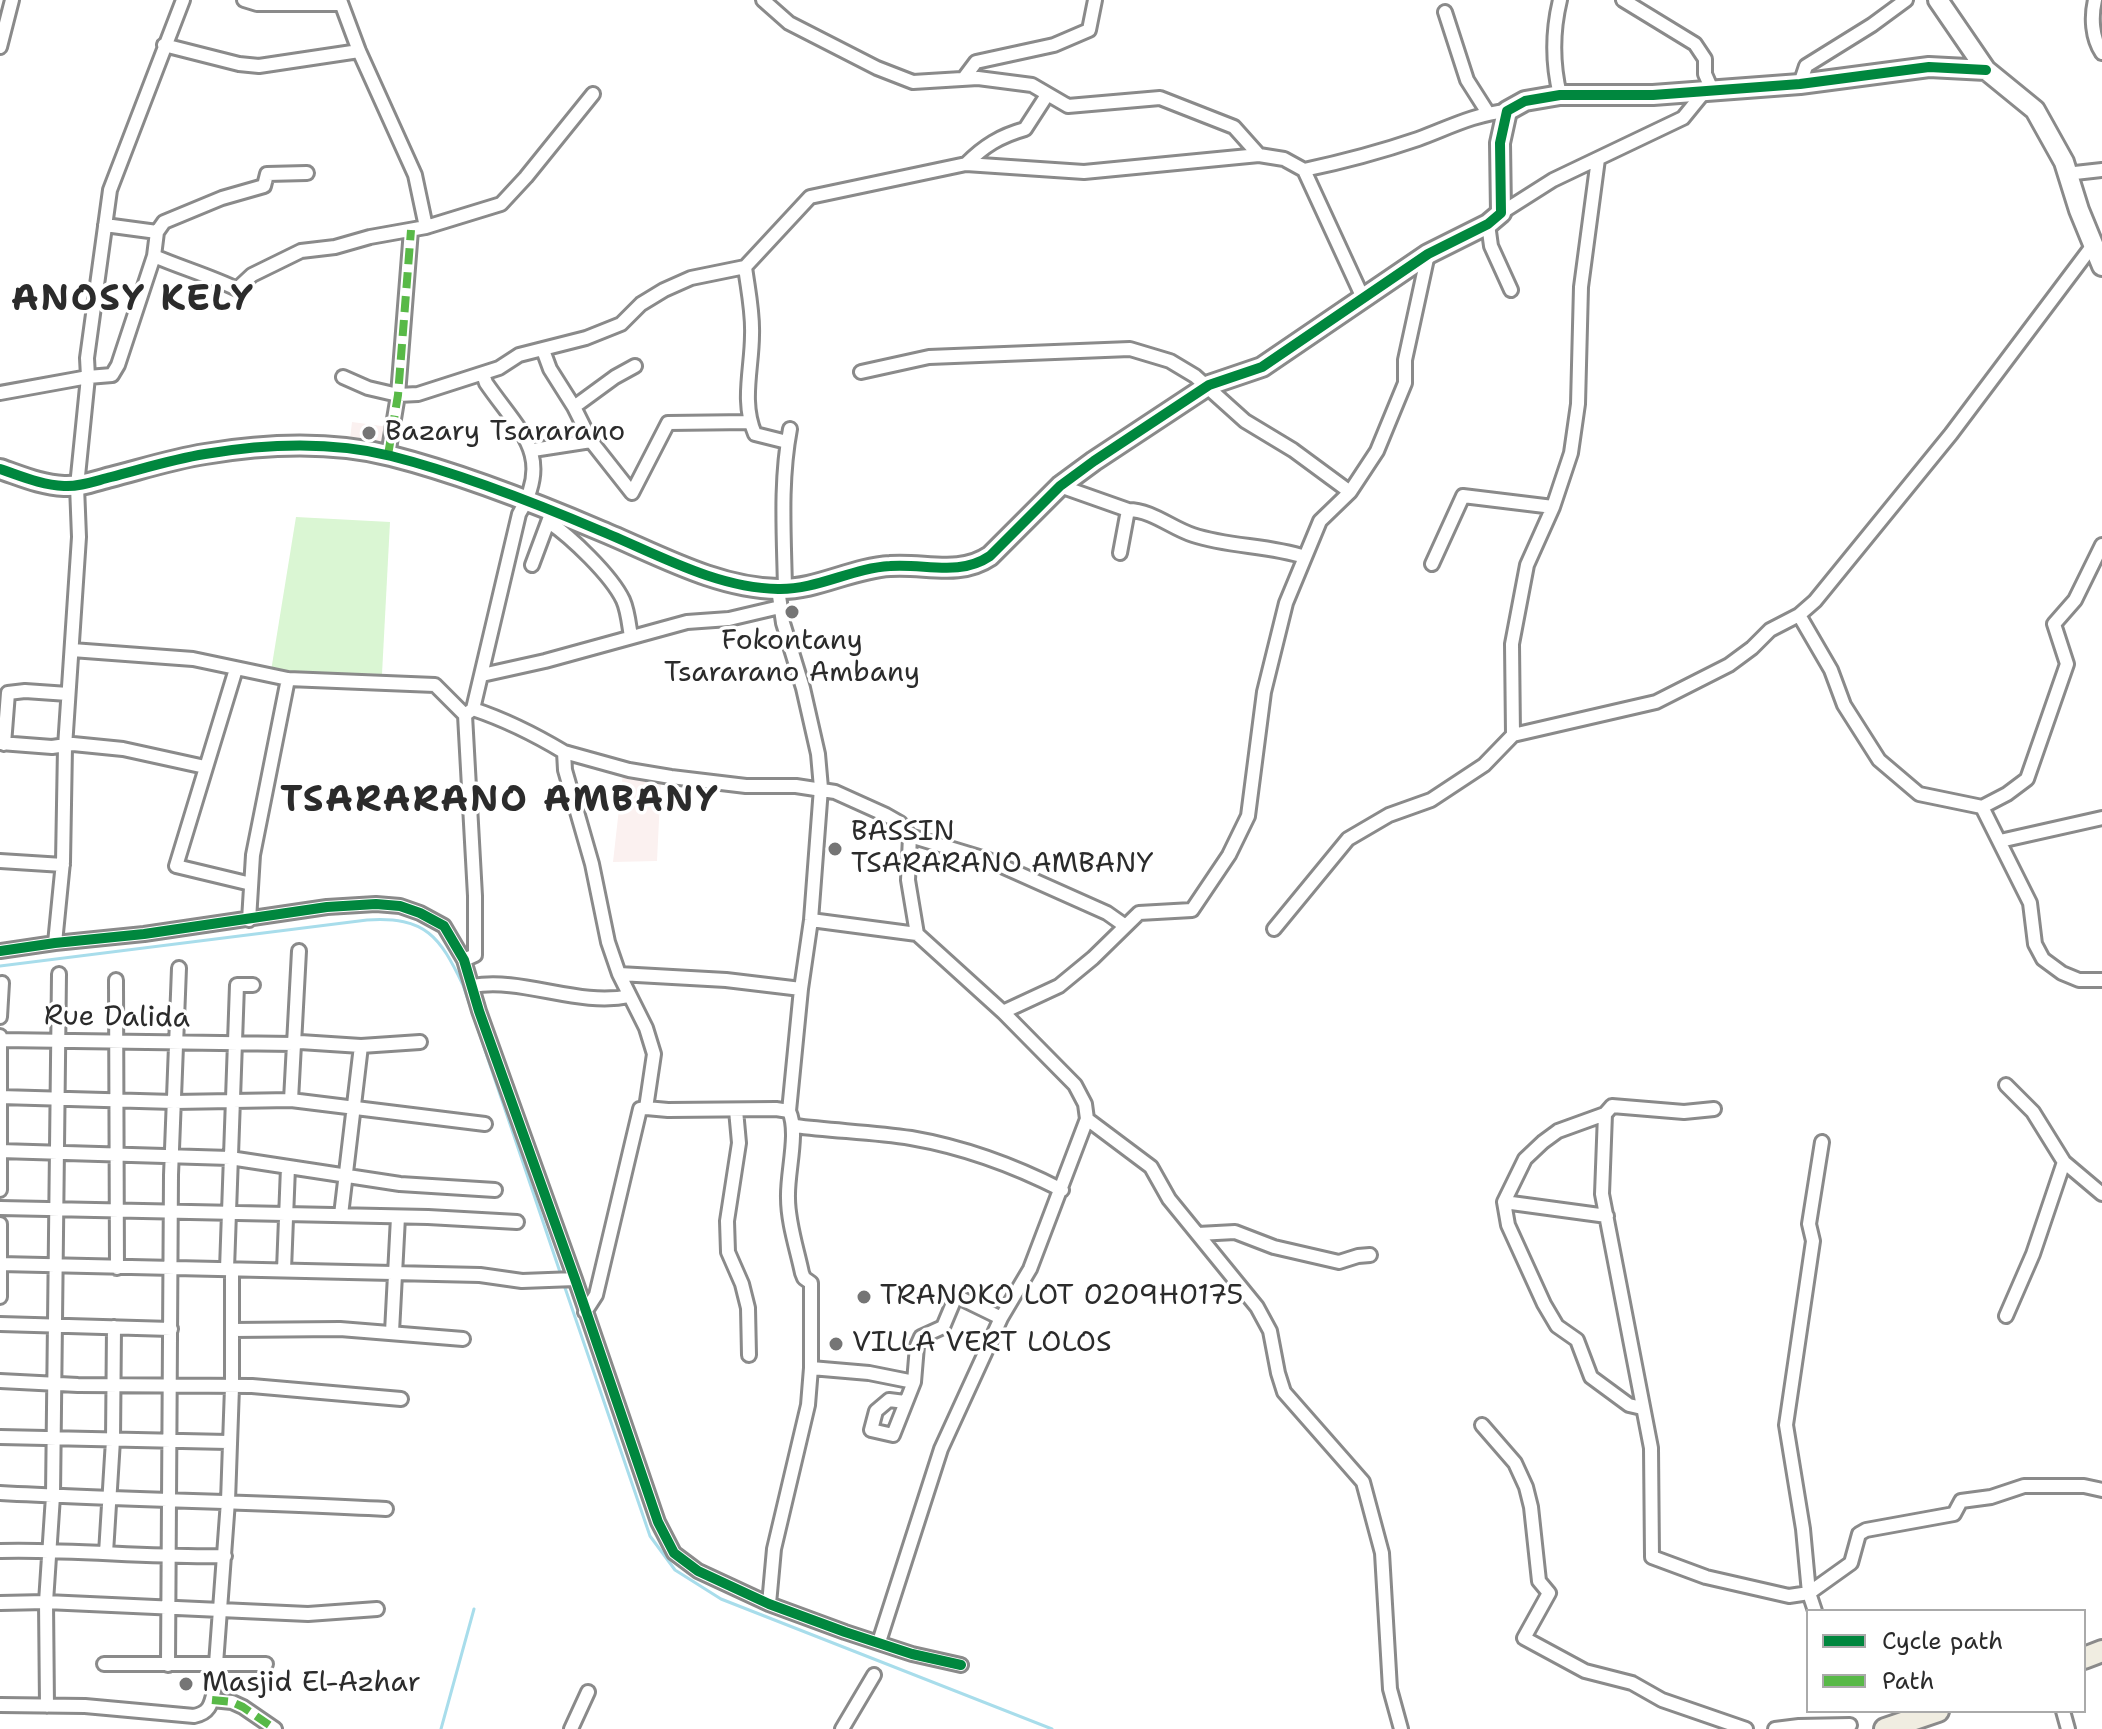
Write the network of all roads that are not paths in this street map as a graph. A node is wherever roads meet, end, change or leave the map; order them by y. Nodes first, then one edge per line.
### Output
1 (12, 0) edge
2 (183, 0) edge
3 (244, 0) edge
4 (763, 0) edge
5 (1095, 0) edge
6 (1560, 0) edge
7 (1623, 0) edge
8 (1906, 0) edge
9 (1938, 0) edge
10 (2095, 0) edge
11 (341, 2) edge
12 (1445, 12) dead end
13 (164, 45) junction
14 (0, 47) edge
15 (359, 51) junction
16 (2102, 53) edge
17 (1986, 70) junction
18 (964, 78) junction
19 (1800, 84) junction
20 (1708, 91) junction
21 (593, 94) dead end
22 (1047, 95) junction
23 (1560, 95) junction
24 (1497, 112) junction
25 (1259, 155) junction
26 (1598, 159) junction
27 (966, 164) junction
28 (1304, 170) junction
29 (2102, 170) edge
30 (307, 173) dead end
31 (2066, 174) junction
32 (1495, 219) junction
33 (105, 225) junction
34 (426, 227) junction
35 (411, 230) junction
36 (157, 232) junction
37 (2093, 245) junction
38 (1428, 254) junction
39 (154, 256) junction
40 (2102, 266) edge
41 (745, 267) junction
42 (2074, 270) junction
43 (1511, 290) dead end
44 (1363, 298) junction
45 (543, 350) junction
46 (635, 366) dead end
47 (861, 372) dead end
48 (483, 374) junction
49 (88, 377) junction
50 (343, 377) dead end
51 (1209, 385) junction
52 (0, 393) edge
53 (398, 395) junction
54 (574, 407) junction
55 (750, 422) junction
56 (591, 441) junction
57 (533, 450) junction
58 (388, 455) junction
59 (0, 469) edge
60 (77, 486) junction
61 (1060, 486) junction
62 (1350, 492) junction
63 (527, 501) junction
64 (1553, 507) junction
65 (1128, 510) junction
66 (551, 516) junction
67 (2102, 545) edge
68 (1120, 553) dead end
69 (1305, 557) junction
70 (1432, 564) dead end
71 (532, 565) dead end
72 (781, 595) junction
73 (1799, 615) junction
74 (631, 637) junction
75 (72, 650) junction
76 (236, 669) junction
77 (482, 675) junction
78 (288, 679) junction
79 (68, 694) junction
80 (469, 712) junction
81 (1513, 735) junction
82 (2, 744) edge
83 (65, 747) junction
84 (564, 752) junction
85 (205, 767) junction
86 (821, 788) junction
87 (1982, 807) junction
88 (2102, 818) edge
89 (910, 836) junction
90 (2000, 841) junction
91 (0, 861) edge
92 (63, 865) junction
93 (251, 884) junction
94 (249, 920) junction
95 (811, 920) junction
96 (1124, 925) junction
97 (1274, 929) dead end
98 (917, 934) junction
99 (55, 943) junction
100 (0, 951) edge
101 (299, 951) dead end
102 (464, 960) junction
103 (179, 968) dead end
104 (59, 974) dead end
105 (619, 974) junction
106 (116, 980) dead end
107 (2102, 980) edge
108 (2, 983) edge
109 (253, 985) dead end
110 (472, 986) junction
111 (801, 989) junction
112 (630, 996) junction
113 (1003, 1012) junction
114 (0, 1017) edge
115 (1, 1039) edge
116 (58, 1041) junction
117 (117, 1042) junction
118 (420, 1042) dead end
119 (176, 1043) junction
120 (234, 1044) junction
121 (294, 1044) junction
122 (361, 1046) junction
123 (2006, 1085) dead end
124 (0, 1097) edge
125 (57, 1098) junction
126 (117, 1099) junction
127 (234, 1099) junction
128 (291, 1100) junction
129 (174, 1102) junction
130 (354, 1106) junction
131 (646, 1108) junction
132 (1714, 1109) dead end
133 (736, 1110) junction
134 (789, 1111) junction
135 (1605, 1114) junction
136 (1087, 1119) junction
137 (485, 1124) dead end
138 (795, 1126) junction
139 (1822, 1142) dead end
140 (0, 1152) edge
141 (56, 1155) junction
142 (117, 1155) junction
143 (172, 1156) junction
144 (230, 1158) junction
145 (2064, 1162) junction
146 (288, 1167) junction
147 (347, 1177) junction
148 (0, 1190) edge
149 (495, 1190) dead end
150 (1062, 1190) junction
151 (2102, 1194) edge
152 (1504, 1202) junction
153 (0, 1208) edge
154 (56, 1210) junction
155 (115, 1211) junction
156 (172, 1211) junction
157 (228, 1211) junction
158 (286, 1215) junction
159 (341, 1215) junction
160 (1607, 1216) junction
161 (398, 1217) junction
162 (517, 1222) dead end
163 (0, 1224) edge
164 (1198, 1234) junction
165 (1370, 1255) dead end
166 (0, 1264) edge
167 (55, 1266) junction
168 (117, 1268) junction
169 (172, 1269) junction
170 (230, 1269) junction
171 (284, 1270) junction
172 (394, 1272) junction
173 (575, 1279) junction
174 (0, 1297) edge
175 (585, 1312) junction
176 (2006, 1316) dead end
177 (1001, 1318) junction
178 (0, 1324) edge
179 (54, 1326) junction
180 (114, 1327) junction
181 (171, 1329) junction
182 (232, 1330) junction
183 (392, 1332) junction
184 (463, 1339) dead end
185 (749, 1355) dead end
186 (811, 1368) junction
187 (0, 1381) edge
188 (914, 1382) junction
189 (55, 1383) junction
190 (114, 1385) junction
191 (170, 1385) junction
192 (232, 1387) junction
193 (401, 1399) dead end
194 (905, 1402) dead end
195 (1642, 1408) junction
196 (1482, 1425) dead end
197 (0, 1437) edge
198 (53, 1438) junction
199 (113, 1440) junction
200 (170, 1440) junction
201 (228, 1442) junction
202 (2102, 1490) edge
203 (0, 1493) edge
204 (53, 1496) junction
205 (110, 1499) junction
206 (169, 1501) junction
207 (228, 1501) junction
208 (386, 1509) dead end
209 (51, 1550) junction
210 (0, 1551) edge
211 (106, 1553) junction
212 (168, 1555) junction
213 (225, 1556) junction
214 (1809, 1593) junction
215 (46, 1602) junction
216 (0, 1603) edge
217 (769, 1604) junction
218 (167, 1609) junction
219 (377, 1609) dead end
220 (1814, 1609) edge
221 (219, 1610) junction
222 (879, 1642) junction
223 (104, 1664) dead end
224 (215, 1664) junction
225 (266, 1664) dead end
226 (168, 1665) junction
227 (961, 1665) dead end
228 (874, 1675) dead end
229 (588, 1692) dead end
230 (212, 1700) junction
231 (0, 1705) edge
232 (47, 1706) junction
233 (1932, 1713) edge
234 (1851, 1727) edge
235 (275, 1729) edge
236 (571, 1729) edge
237 (842, 1729) edge
238 (1401, 1729) edge
239 (1746, 1729) edge
240 (1775, 1729) edge
241 (1885, 1729) edge

1 - 14 street
2 - 13 street
3 - 11 street
4 - 18 street
5 - 18 street
6 - 23 street
7 - 20 street
8 - 19 street
9 - 17 street
10 - 16 street
11 - 15 street
12 - 24 street
13 - 15 street
13 - 33 street
15 - 34 street
17 - 19 street
17 - 31 street
18 - 22 street
19 - 20 street
20 - 23 street
20 - 26 street
21 - 34 street
22 - 25 street
22 - 27 street
23 - 24 street
24 - 28 street
24 - 32 street
25 - 27 street
25 - 28 street
26 - 32 street
26 - 64 street
27 - 41 street
28 - 44 street
29 - 31 street
30 - 36 street
31 - 37 street
32 - 38 street
32 - 43 street
33 - 36 street
33 - 49 street
34 - 35 street
35 - 39 street
35 - 53 street
36 - 39 street
37 - 40 street
37 - 42 street
38 - 44 street
38 - 62 street
39 - 49 street
40 - 42 street
41 - 45 street
41 - 55 street
42 - 73 street
44 - 51 street
45 - 48 street
45 - 54 street
46 - 54 street
47 - 51 street
48 - 53 street
48 - 57 street
49 - 52 street
49 - 60 street
50 - 53 street
51 - 61 street
51 - 62 street
53 - 58 street
54 - 56 street
55 - 56 street
55 - 72 street
56 - 57 street
57 - 63 street
58 - 60 street
58 - 63 street
59 - 60 street
60 - 75 street
61 - 65 street
61 - 72 street
62 - 69 street
63 - 66 street
63 - 77 street
64 - 70 street
64 - 81 street
65 - 68 street
65 - 69 street
66 - 71 street
66 - 72 street
66 - 74 street
67 - 87 street
69 - 96 street
72 - 74 street
72 - 86 street
73 - 81 street
73 - 87 street
74 - 77 street
75 - 76 street
75 - 79 street
76 - 78 street
76 - 85 street
77 - 80 street
78 - 80 street
78 - 93 street
79 - 82 street
79 - 83 street
80 - 84 street
80 - 102 street
81 - 97 street
82 - 83 street
83 - 85 street
83 - 92 street
84 - 86 street
84 - 105 street
85 - 93 street
86 - 89 street
86 - 95 street
87 - 90 street
88 - 90 street
89 - 96 street
89 - 98 street
90 - 107 street
91 - 92 street
92 - 99 street
93 - 94 street
94 - 99 street
94 - 102 street
95 - 98 street
95 - 111 street
96 - 113 street
98 - 113 street
99 - 100 street
101 - 121 street
102 - 110 street
103 - 119 street
104 - 116 street
105 - 111 street
105 - 112 street
106 - 117 street
108 - 114 street
109 - 120 street
110 - 112 street
110 - 173 street
111 - 134 street
112 - 131 street
113 - 136 street
115 - 116 street, Rue Dalida
115 - 124 street
116 - 117 street, Rue Dalida
116 - 125 street
117 - 119 street, Rue Dalida
117 - 126 street
118 - 122 street, Rue Dalida
119 - 120 street, Rue Dalida
119 - 129 street
120 - 121 street, Rue Dalida
120 - 127 street
121 - 122 street, Rue Dalida
121 - 128 street
122 - 130 street
123 - 145 street
124 - 125 street
124 - 140 street
125 - 126 street
125 - 141 street
126 - 129 street
126 - 142 street
127 - 128 street
127 - 129 street
127 - 144 street
128 - 130 street
129 - 143 street
130 - 137 street
130 - 147 street
131 - 133 street
131 - 175 street
132 - 135 street
133 - 134 street
133 - 185 street
134 - 138 street
135 - 152 street
135 - 160 street
136 - 150 street
136 - 164 street
138 - 150 street
138 - 186 street
139 - 214 street
140 - 141 street
140 - 148 street
141 - 142 street
141 - 154 street
142 - 143 street
142 - 155 street
143 - 144 street
143 - 156 street
144 - 146 street
144 - 157 street
145 - 151 street
145 - 176 street
146 - 147 street
146 - 158 street
147 - 149 street
147 - 159 street
150 - 177 street
152 - 160 street
152 - 195 street
153 - 154 street
154 - 155 street
154 - 167 street
155 - 156 street
155 - 168 street
156 - 157 street
156 - 169 street
157 - 158 street
157 - 170 street
158 - 159 street
158 - 171 street
159 - 161 street
160 - 195 street
161 - 162 street
161 - 172 street
163 - 166 street
164 - 165 street
164 - 238 street
166 - 167 street
166 - 174 street
167 - 168 street
167 - 179 street
168 - 169 street
169 - 170 street
169 - 181 street
170 - 171 street
170 - 182 street
171 - 172 street
172 - 173 street
172 - 183 street
173 - 175 street
175 - 217 street
177 - 188 street
177 - 222 street
178 - 179 street
179 - 180 street
179 - 189 street
180 - 181 street
180 - 190 street
181 - 191 street
182 - 183 street
182 - 192 street
183 - 184 street
186 - 188 street
186 - 217 street
187 - 189 street
188 - 194 street
189 - 190 street
189 - 198 street
190 - 191 street
190 - 199 street
191 - 192 street
191 - 200 street
192 - 193 street
192 - 201 street
195 - 214 street
196 - 239 street
197 - 198 street
198 - 199 street
198 - 204 street
199 - 200 street
199 - 205 street
200 - 201 street
200 - 206 street
201 - 207 street
202 - 214 street
203 - 204 street
204 - 205 street
204 - 209 street
205 - 206 street
205 - 211 street
206 - 207 street
206 - 212 street
207 - 208 street
207 - 213 street
209 - 210 street
209 - 211 street
209 - 215 street
211 - 212 street
212 - 213 street
212 - 218 street
213 - 221 street
214 - 220 street
215 - 216 street
215 - 218 street
215 - 232 street
217 - 222 street
218 - 221 street
218 - 226 street
219 - 221 street
221 - 224 street
222 - 227 street
223 - 226 street
224 - 225 street
224 - 226 street
224 - 230 street
228 - 237 street
229 - 236 street
230 - 232 street
230 - 235 street
231 - 232 street
233 - 241 main road
234 - 240 street

